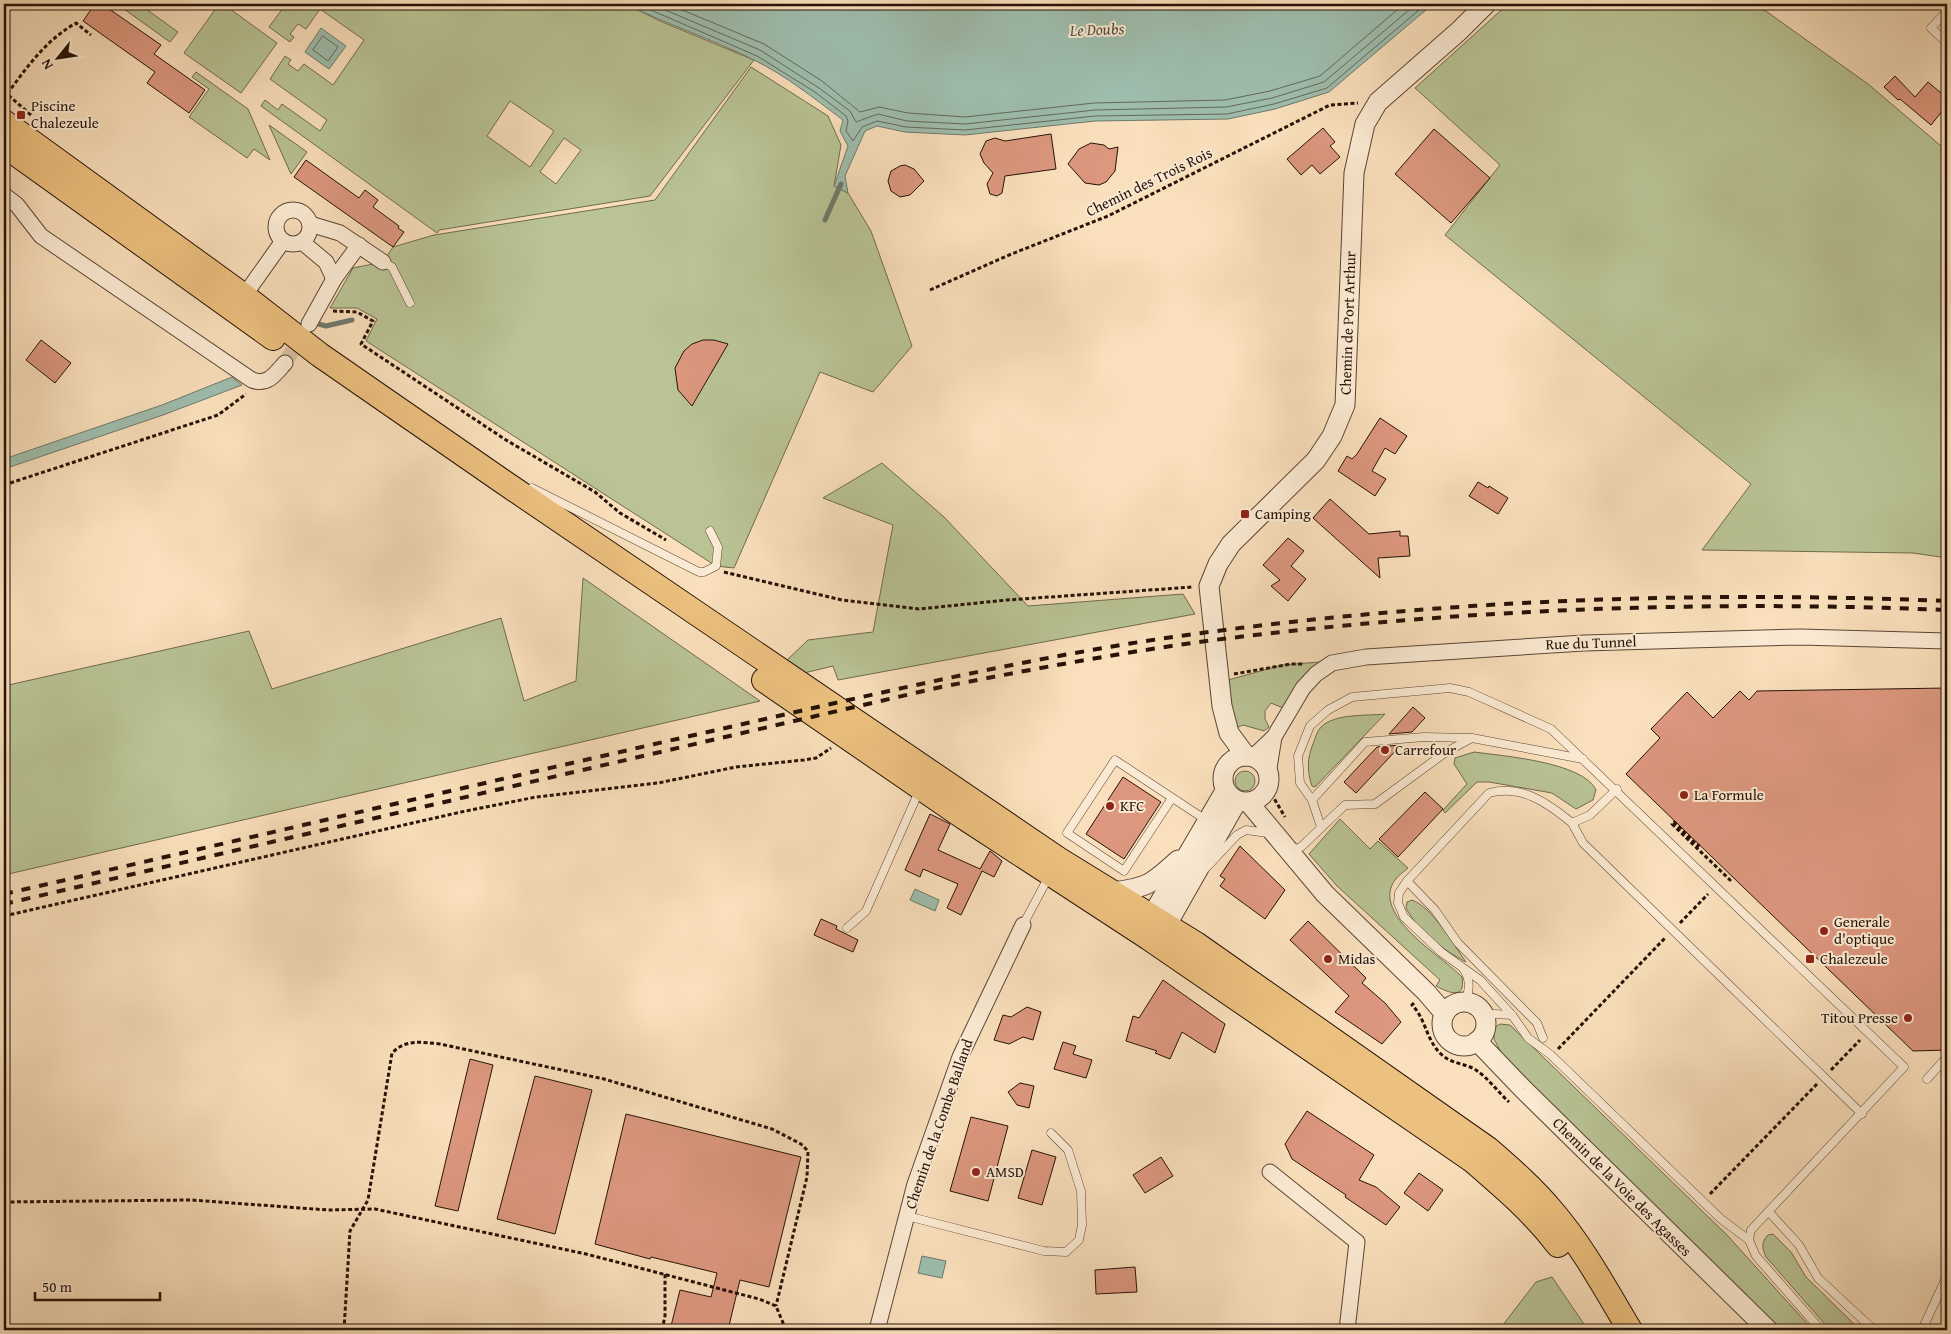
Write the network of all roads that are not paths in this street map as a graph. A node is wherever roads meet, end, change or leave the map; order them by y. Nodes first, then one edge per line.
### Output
1 (1486, 4) edge
2 (1947, 11) edge
3 (1947, 43) edge
4 (4, 122) edge
5 (4, 145) edge
6 (4, 195) edge
7 (310, 224) junction
8 (283, 241) junction
9 (302, 242) junction
10 (359, 245) junction
11 (152, 252) junction
12 (383, 262) joint
13 (334, 279) junction
14 (244, 296) junction
15 (410, 303) dead end
16 (309, 324) tunnel mouth
17 (285, 363) tunnel mouth
18 (502, 481) junction
19 (710, 530) dead end
20 (1947, 641) edge
21 (1274, 737) junction
22 (1472, 738) junction
23 (1243, 758) junction
24 (1585, 759) junction
25 (921, 788) junction
26 (1616, 789) junction
27 (1256, 793) junction
28 (1172, 798) junction
29 (1312, 800) junction
30 (1208, 821) junction
31 (1572, 822) junction
32 (1321, 827) junction
33 (1275, 834) junction
34 (1192, 848) junction
35 (1050, 873) junction
36 (1407, 881) junction
37 (1188, 885) junction
38 (1112, 892) junction
39 (1178, 902) junction
40 (1023, 925) joint
41 (1155, 927) junction
42 (847, 928) dead end
43 (1196, 944) junction
44 (1462, 966) junction
45 (1466, 1001) junction
46 (1444, 1013) junction
47 (1512, 1015) junction
48 (1485, 1018) junction
49 (1543, 1038) dead end
50 (1477, 1042) junction
51 (1947, 1057) edge
52 (1927, 1079) dead end
53 (1862, 1114) junction
54 (1051, 1133) dead end
55 (1270, 1172) dead end
56 (1769, 1212) junction
57 (907, 1216) junction
58 (1749, 1240) junction
59 (1947, 1276) edge
60 (877, 1330) edge
61 (1346, 1330) edge
62 (1613, 1330) edge
63 (1630, 1330) edge
64 (1768, 1330) edge
65 (1821, 1330) edge
66 (1874, 1330) edge
67 (1922, 1330) edge

1 - 23 street, Chemin de Port Arthur
2 - 3 lane
4 - 14 main road
5 - 11 main road
6 - 17 street
7 - 8 street
7 - 9 street
7 - 10 street
8 - 9 street
8 - 14 street
9 - 13 street
10 - 12 street
10 - 13 street
11 - 14 main road
11 - 25 main road
12 - 15 lane
13 - 16 street
14 - 18 main road
18 - 19 lane
18 - 38 main road
20 - 21 street, Rue du Tunnel
21 - 23 street, Rue du Tunnel
21 - 27 street, Rue du Tunnel
22 - 24 lane
22 - 29 lane
22 - 32 lane
23 - 27 street
23 - 27 street
24 - 26 lane
24 - 29 lane
25 - 35 main road
25 - 42 lane
26 - 31 lane
26 - 53 lane
27 - 30 street
27 - 33 street
27 - 37 street
28 - 28 lane
28 - 30 lane
29 - 32 lane
30 - 34 street
31 - 36 lane
31 - 53 lane
32 - 33 lane
33 - 37 lane
33 - 46 street
34 - 38 street
34 - 41 street
35 - 40 lane
35 - 41 main road
36 - 44 lane
36 - 49 lane
37 - 39 street
38 - 41 main road
39 - 41 street
39 - 43 street
40 - 57 street, Chemin de la Combe Balland
41 - 43 main road
41 - 62 main road
43 - 63 main road
44 - 45 lane
44 - 47 lane
45 - 46 street
45 - 48 street
46 - 50 street
47 - 48 lane
47 - 58 lane
48 - 50 street
50 - 64 street, Chemin de la Voie des Agasses
51 - 52 lane
53 - 56 lane
54 - 57 lane
55 - 61 street
56 - 58 lane
56 - 66 lane
57 - 60 street, Chemin de la Combe Balland
58 - 65 lane
59 - 67 lane

